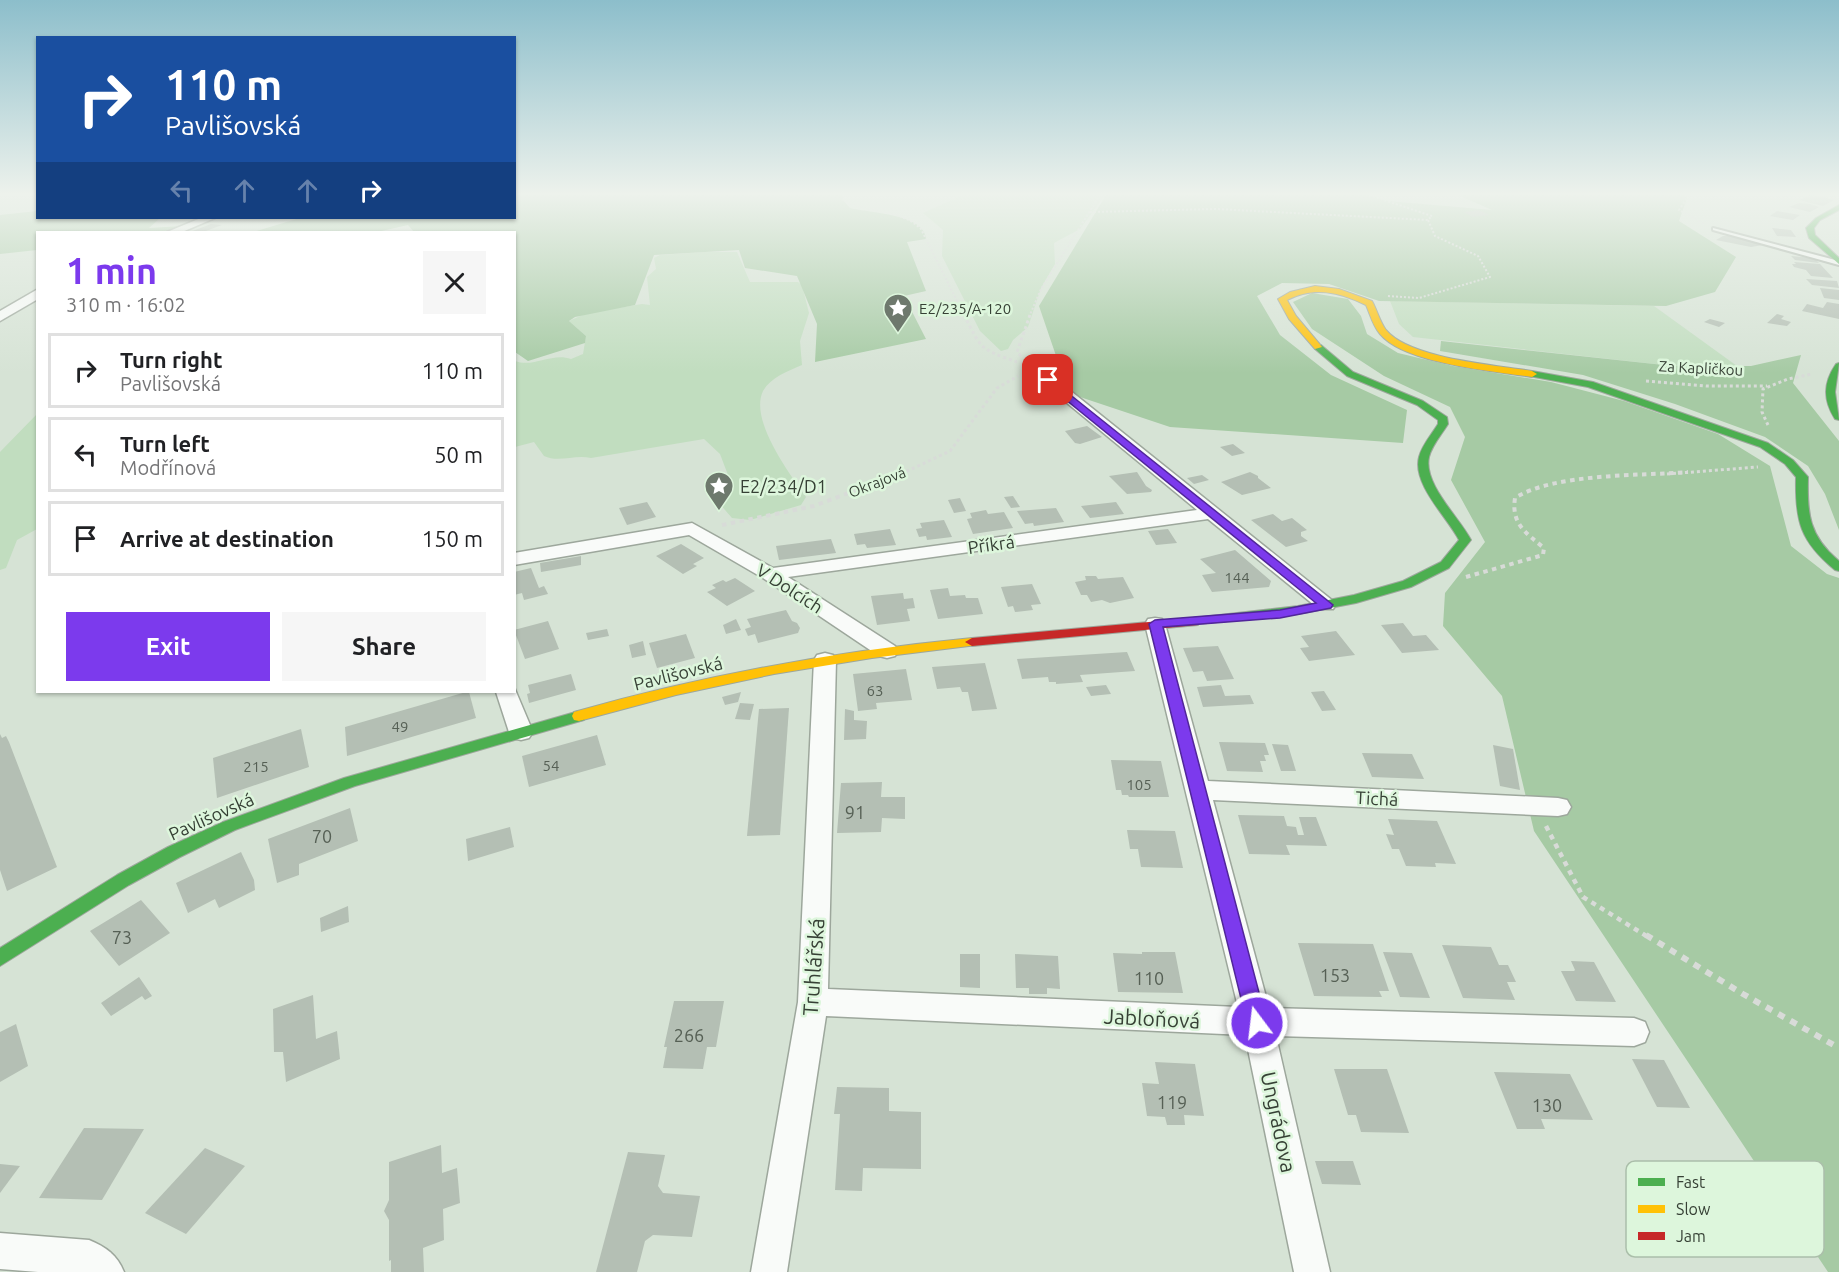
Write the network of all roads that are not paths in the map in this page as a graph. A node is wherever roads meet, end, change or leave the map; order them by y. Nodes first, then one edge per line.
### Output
1 (1810, 254) edge
2 (1839, 262) edge
3 (36, 294) edge
4 (0, 316) edge
5 (1032, 368) road end
6 (1836, 370) edge
7 (1839, 417) edge
8 (1211, 513) junction
9 (516, 559) edge
10 (1839, 567) edge
11 (770, 574) junction
12 (1326, 605) junction
13 (1155, 624) junction
14 (887, 651) junction
15 (825, 660) junction
16 (507, 693) edge
17 (521, 732) junction
18 (1196, 790) junction
19 (1547, 806) road end
20 (0, 958) edge
21 (813, 1002) junction
22 (1257, 1023) junction
23 (1634, 1032) dead end
24 (0, 1251) edge
25 (106, 1272) edge
26 (770, 1272) edge
27 (1311, 1272) edge

1 - 2 lane
3 - 4 street
5 - 8 street
6 - 7 street
8 - 11 street, Příkrá
8 - 12 street
9 - 11 street, V Dolcích
10 - 12 street, Pavlišovská
11 - 14 street, V Dolcích
12 - 13 street, Pavlišovská
13 - 14 street, Pavlišovská
13 - 18 street, Ungrádova
14 - 15 street, Pavlišovská
15 - 17 street, Pavlišovská
15 - 21 street, Truhlářská
16 - 17 street
17 - 20 street, Pavlišovská
18 - 19 street, Tichá
18 - 22 street, Ungrádova
21 - 22 street, Jabloňová
21 - 26 street, Truhlářská
22 - 23 street, Jabloňová
22 - 27 street, Ungrádova
24 - 25 street

